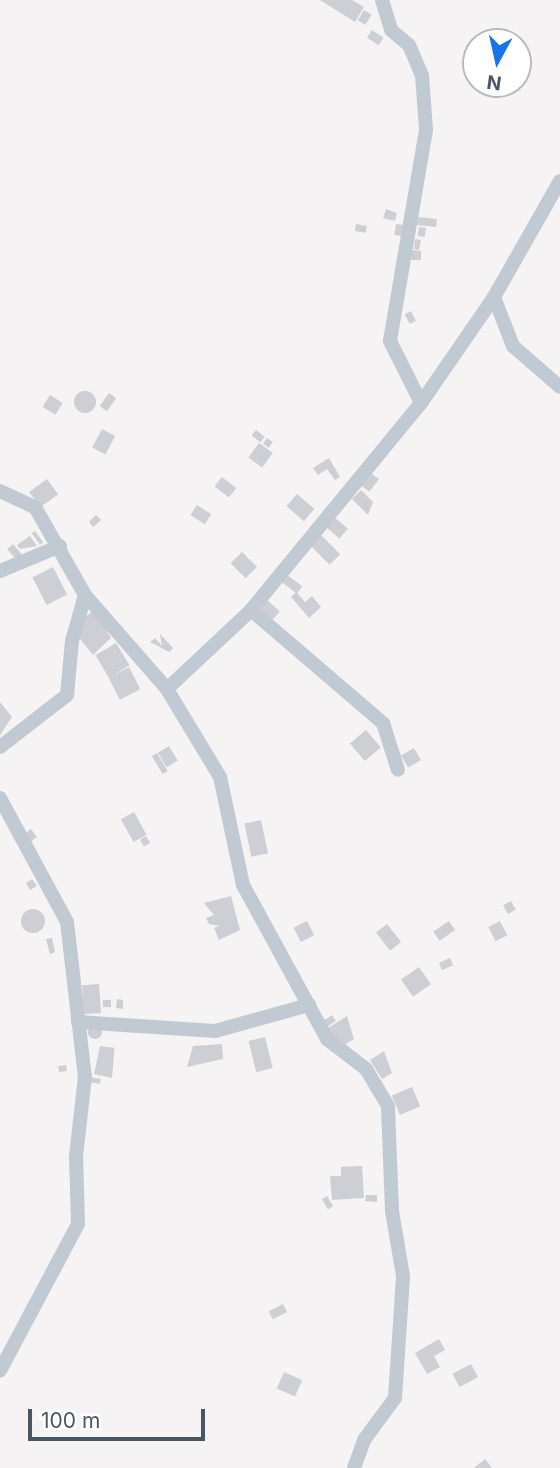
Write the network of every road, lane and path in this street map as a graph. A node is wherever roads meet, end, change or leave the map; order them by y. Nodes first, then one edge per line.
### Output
1 (382, 0) edge
2 (560, 181) edge
3 (494, 297) junction
4 (560, 387) edge
5 (421, 403) junction
6 (0, 491) edge
7 (60, 547) junction
8 (0, 571) edge
9 (85, 595) junction
10 (250, 610) junction
11 (167, 689) junction
12 (0, 747) edge
13 (398, 770) dead end
14 (0, 798) edge
15 (309, 1005) junction
16 (78, 1022) junction
17 (0, 1371) edge
18 (354, 1468) edge

1 - 5 street
2 - 3 street
3 - 4 street
3 - 5 street
5 - 10 street
6 - 7 street
7 - 8 street
7 - 9 street
9 - 11 street
9 - 12 street
10 - 11 street
10 - 13 street
11 - 15 street
14 - 16 street
15 - 16 street
15 - 18 street
16 - 17 street

